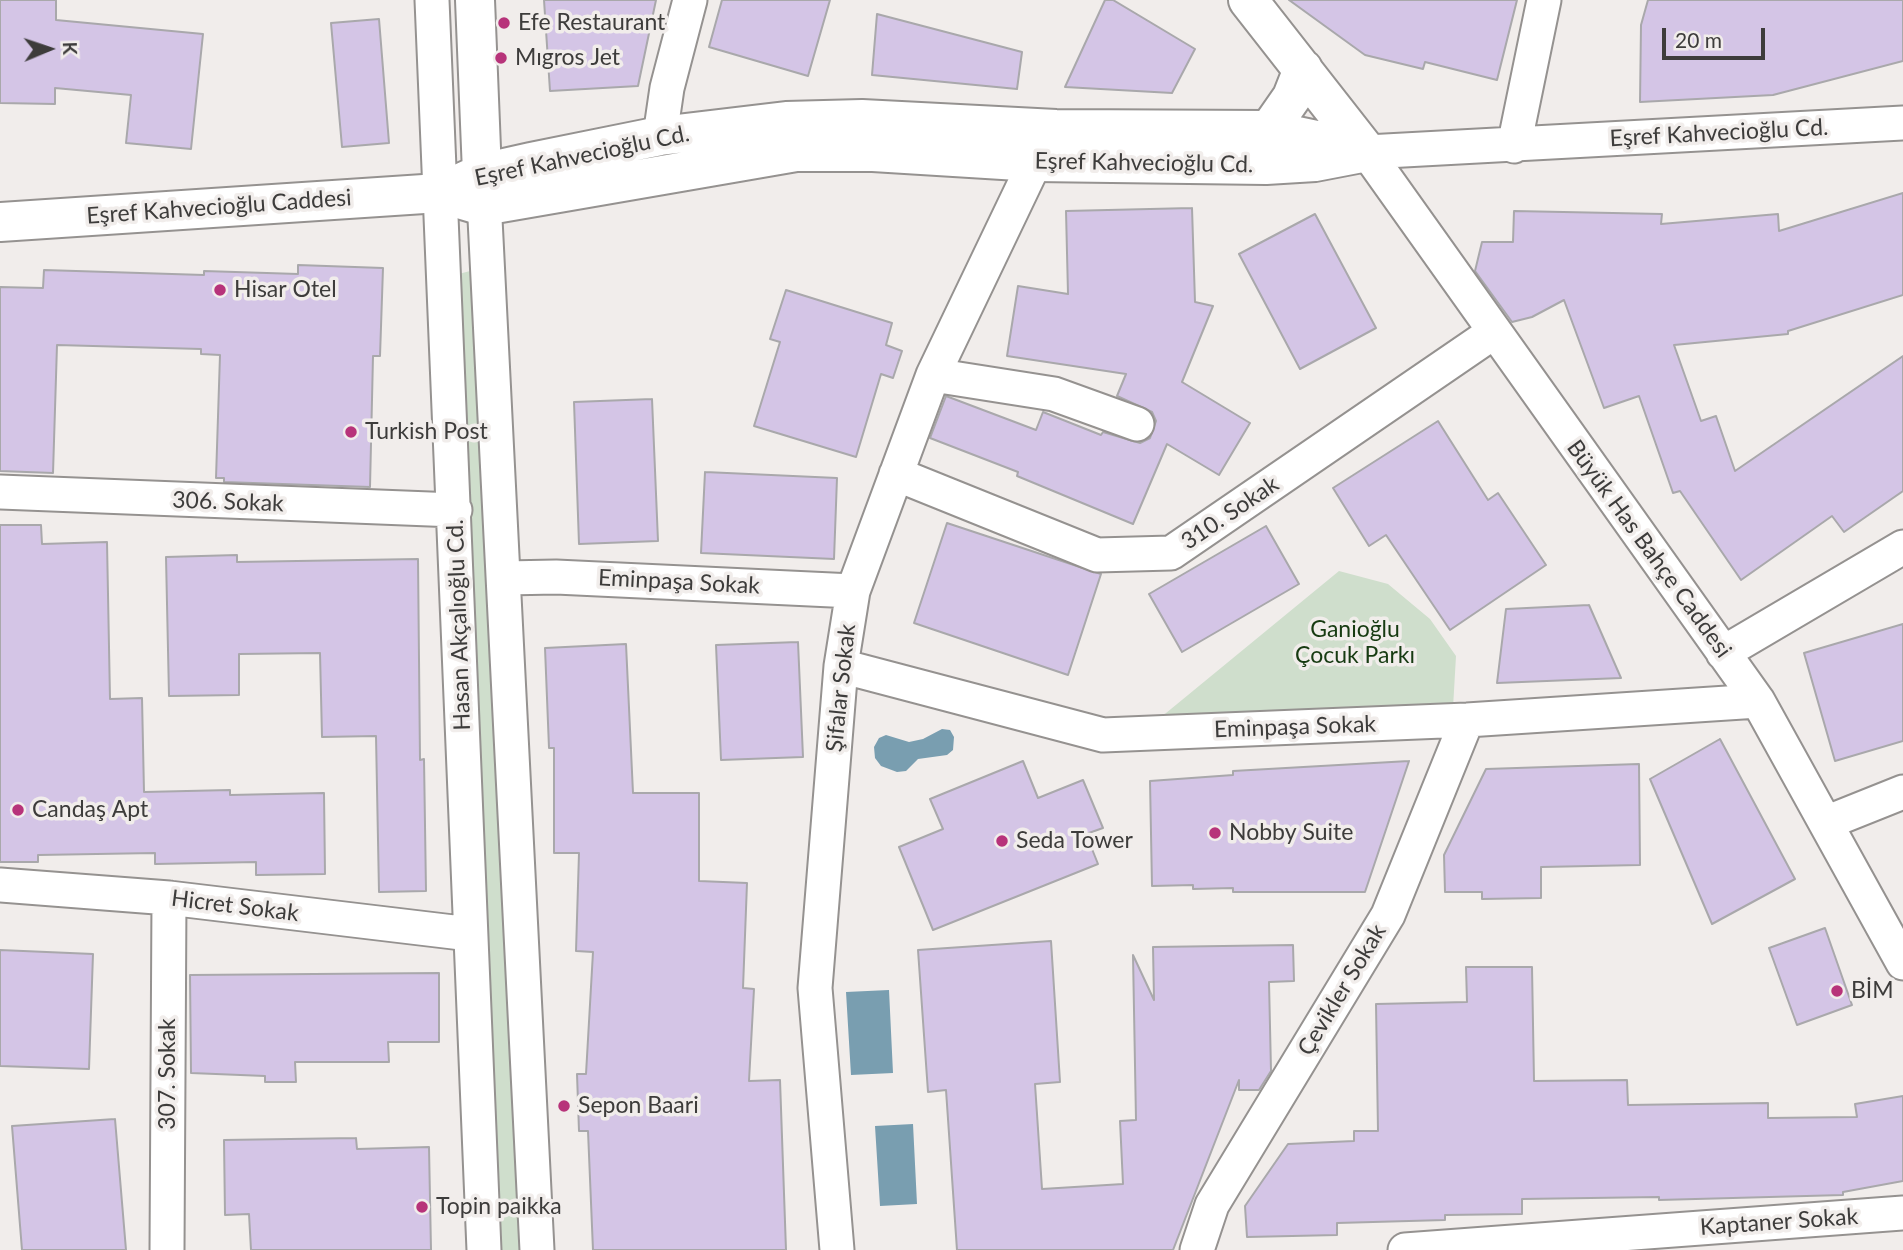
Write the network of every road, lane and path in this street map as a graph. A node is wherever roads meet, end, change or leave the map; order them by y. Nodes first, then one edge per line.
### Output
1 (432, 0) edge
2 (475, 0) edge
3 (690, 0) edge
4 (1248, 0) edge
5 (1544, 0) edge
6 (1303, 69) junction
7 (1903, 123) edge
8 (1269, 130) junction
9 (660, 136) junction
10 (1514, 146) junction
11 (1367, 152) junction
12 (1035, 162) junction
13 (483, 189) junction
14 (439, 193) junction
15 (0, 222) edge
16 (1494, 332) junction
17 (933, 375) junction
18 (1137, 424) dead end
19 (896, 474) junction
20 (0, 492) edge
21 (455, 510) junction
22 (1903, 547) edge
23 (505, 578) junction
24 (853, 591) junction
25 (1723, 653) junction
26 (841, 666) junction
27 (1758, 701) junction
28 (1467, 720) junction
29 (1903, 792) edge
30 (1828, 822) junction
31 (0, 885) edge
32 (169, 898) junction
33 (470, 934) junction
34 (1903, 963) edge
35 (1903, 1213) edge
36 (167, 1250) edge
37 (484, 1250) edge
38 (537, 1250) edge
39 (837, 1250) edge
40 (1198, 1250) edge
41 (1405, 1250) edge

1 - 14 street, Hasan Akçalıoğlu Cd.
2 - 13 street
3 - 9 street
4 - 6 street
5 - 10 street
6 - 8 street
6 - 11 street
7 - 10 street, Eşref Kahvecioğlu Cd.
8 - 9 street, Eşref Kahvecioğlu Cd.
8 - 11 street, Eşref Kahvecioğlu Cd.
9 - 13 street, Eşref Kahvecioğlu Cd.
10 - 11 street, Eşref Kahvecioğlu Cd.
11 - 12 street, Eşref Kahvecioğlu Cd.
11 - 16 street, Büyük Has Bahçe Caddesi
12 - 13 street, Eşref Kahvecioğlu Cd.
12 - 17 street, Şifalar Sokak
13 - 14 street, Eşref Kahvecioğlu Cd.
13 - 23 street, Hasan Akçalıoğlu Cd.
14 - 15 street, Eşref Kahvecioğlu Caddesi
14 - 21 street, Hasan Akçalıoğlu Cd.
16 - 19 street, 310. Sokak
16 - 25 street, Büyük Has Bahçe Caddesi
17 - 18 street
17 - 19 street, Şifalar Sokak
19 - 24 street, Şifalar Sokak
20 - 21 street, 306. Sokak
21 - 33 street, Hasan Akçalıoğlu Cd.
22 - 25 street
23 - 24 street, Eminpaşa Sokak
23 - 38 street, Hasan Akçalıoğlu Cd.
24 - 26 street, Şifalar Sokak
25 - 27 street, Büyük Has Bahçe Caddesi
26 - 28 street, Eminpaşa Sokak
26 - 39 street, Şifalar Sokak
27 - 28 street, Eminpaşa Sokak
27 - 30 street, Büyük Has Bahçe Caddesi
28 - 40 street, Çevikler Sokak
29 - 30 street
30 - 34 street, Büyük Has Bahçe Caddesi
31 - 32 street, Hicret Sokak
32 - 33 street, Hicret Sokak
32 - 36 street, 307. Sokak
33 - 37 street, Hasan Akçalıoğlu Cd.
35 - 41 street, Kaptaner Sokak

